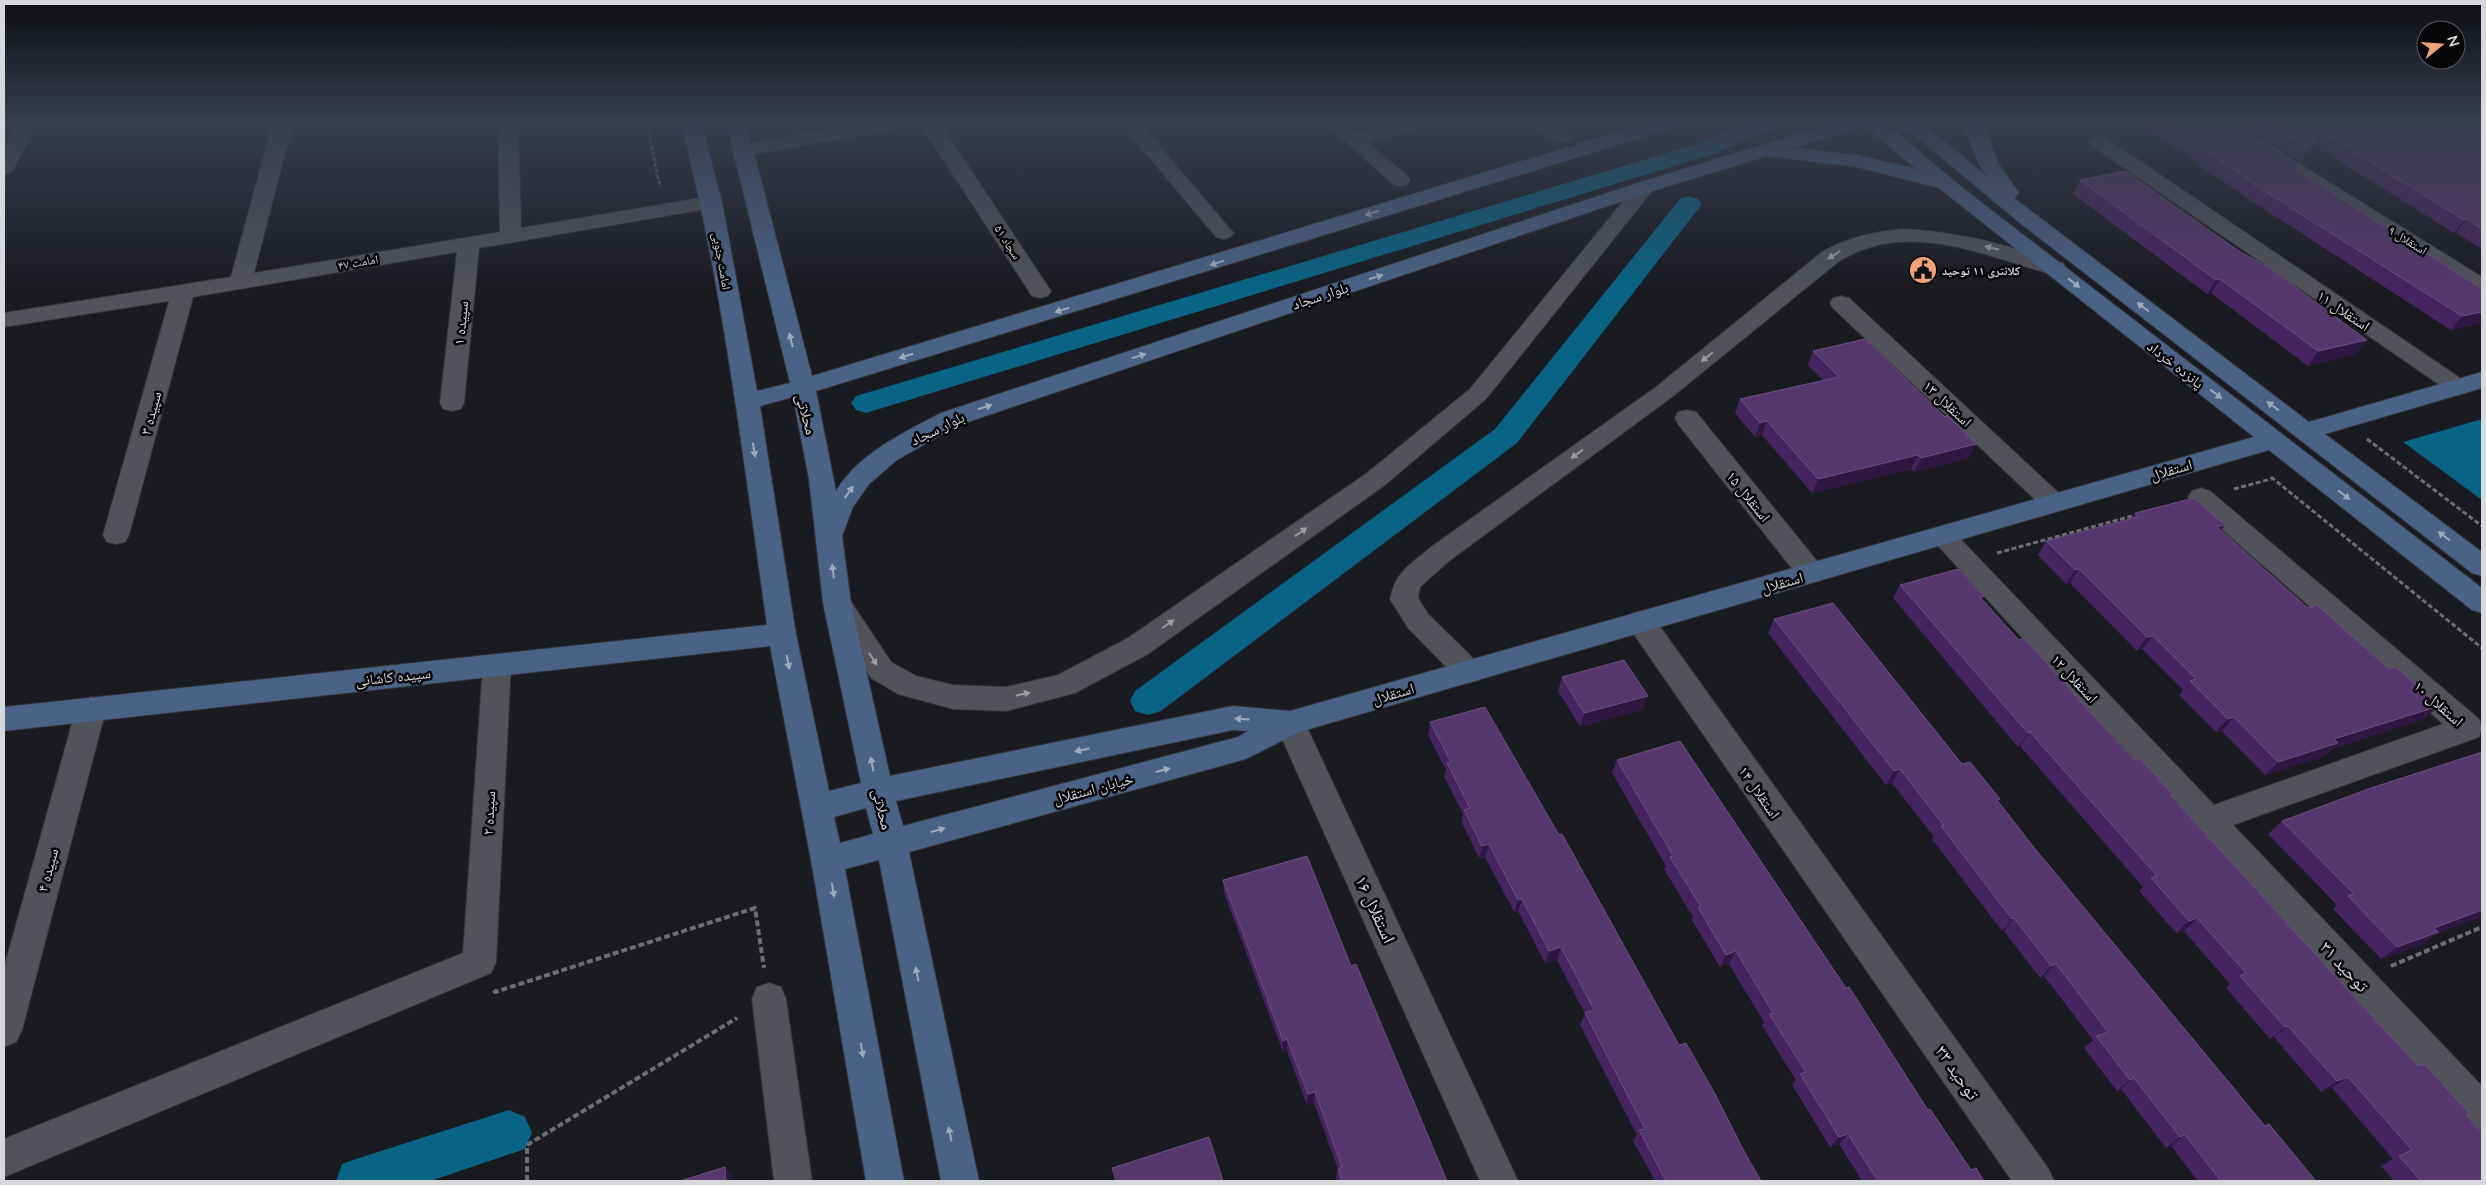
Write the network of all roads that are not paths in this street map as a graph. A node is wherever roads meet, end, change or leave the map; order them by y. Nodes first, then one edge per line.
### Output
1 (268, 177) edge
2 (509, 177) edge
3 (717, 177) edge
4 (730, 177) edge
5 (965, 177) edge
6 (1176, 177) edge
7 (1397, 177) edge
8 (1492, 177) edge
9 (1675, 177) edge
10 (1920, 177) edge
11 (1939, 177) edge
12 (1976, 177) edge
13 (1998, 177) edge
14 (2150, 177) edge
15 (2308, 177) edge
16 (1400, 180) dead end
17 (1645, 187) junction
18 (1957, 192) junction
19 (712, 202) junction
20 (2027, 219) junction
21 (1223, 233) dead end
22 (511, 236) junction
23 (469, 244) junction
24 (2055, 268) junction
25 (240, 282) junction
26 (2482, 286) edge
27 (1040, 291) dead end
28 (184, 292) junction
29 (1841, 303) dead end
30 (4, 320) edge
31 (2482, 380) edge
32 (803, 387) junction
33 (2458, 387) junction
34 (747, 402) junction
35 (452, 403) dead end
36 (1688, 418) dead end
37 (2305, 431) junction
38 (2274, 440) junction
39 (2201, 497) road end
40 (2054, 503) junction
41 (116, 535) dead end
42 (829, 536) junction
43 (1942, 536) junction
44 (2482, 566) edge
45 (1811, 573) junction
46 (838, 603) junction
47 (2482, 603) edge
48 (1641, 622) junction
49 (782, 634) junction
50 (497, 665) junction
51 (1469, 672) junction
52 (91, 709) junction
53 (4, 719) edge
54 (1290, 723) junction
55 (878, 792) junction
56 (816, 808) junction
57 (2208, 820) junction
58 (891, 842) junction
59 (827, 860) junction
60 (1880, 963) joint
61 (769, 998) road end
62 (4, 1030) edge
63 (2482, 1112) edge
64 (4, 1158) edge
65 (793, 1181) edge
66 (885, 1181) edge
67 (960, 1181) edge
68 (1499, 1181) edge
69 (2035, 1181) edge

1 - 25 street
2 - 22 street
3 - 19 main road, امامت جنوبی
32 -> 4 main road
5 - 27 street, سجاد ۵۱
6 - 21 street
7 - 16 street
8 -> 32 main road
9 - 17 main road, بلوار سجاد
10 - 18 main road
11 - 18 main road, پانزده خرداد
12 - 20 main road, پانزده خرداد
13 - 20 main road
14 - 33 street, استقلال ۱۱
15 - 26 street, استقلال ۹
42 -> 17 main road, بلوار سجاد
46 -> 17 street
18 - 24 main road, پانزده خرداد
19 - 22 street, امامت ۴۷
19 - 34 main road, امامت جنوبی
37 -> 20 main road, پانزده خرداد
22 - 23 street, امامت ۴۷
23 - 25 street, امامت ۴۷
23 - 35 street, سپیده ۱
24 -> 38 main road, پانزده خرداد
24 -> 51 street
25 - 28 street, امامت ۴۷
28 - 30 street, امامت ۴۷
28 - 41 street, سپیده ۳
29 - 40 street, استقلال ۱۳
31 - 33 main road
32 - 34 main road, محلاتی
32 - 42 main road, محلاتی
33 - 37 main road
34 -> 49 main road
36 - 45 street, استقلال ۱۵
44 -> 37 main road, پانزده خرداد
38 - 40 main road, استقلال
38 -> 47 main road, پانزده خرداد
39 - 57 street, استقلال ۱۰
40 - 43 main road, استقلال
46 -> 42 main road, محلاتی
43 - 45 main road, استقلال
43 - 57 street, استقلال ۱۲
45 - 48 main road, استقلال
55 -> 46 main road, محلاتی
48 - 51 main road, استقلال
48 - 60 street, استقلال ۱۴
49 - 50 main road, سپیده کاشانی
49 -> 56 main road
50 - 52 main road, سپیده کاشانی
50 - 64 street, سپیده ۲
51 - 54 main road, استقلال
52 - 53 main road, سپیده کاشانی
52 - 62 street, سپیده ۴
54 -> 55 main road
58 -> 54 main road, خیابان استقلال
54 - 68 street, استقلال ۱۶
55 - 56 main road
55 - 58 main road, محلاتی
56 - 59 main road
57 - 63 street, توحید ۳۱
58 - 59 main road, خیابان استقلال
67 -> 58 main road, محلاتی
59 -> 66 main road
60 - 69 street, توحید ۳۳
61 - 65 street

